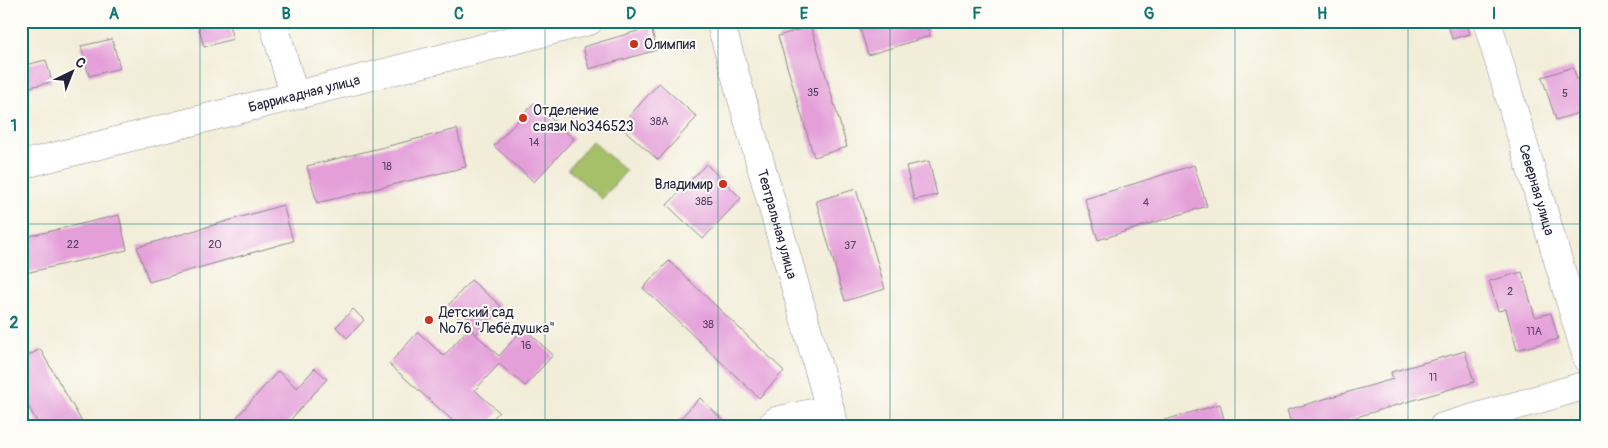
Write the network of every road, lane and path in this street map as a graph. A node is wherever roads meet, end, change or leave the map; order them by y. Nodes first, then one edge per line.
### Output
1 (273, 21) edge
2 (589, 21) edge
3 (720, 21) edge
4 (1487, 21) edge
5 (294, 96) junction
6 (21, 165) edge
7 (1587, 358) edge
8 (1587, 385) edge
9 (832, 418) edge
10 (770, 427) edge
11 (1443, 427) edge

1 - 5 main road
2 - 5 main road, Баррикадная улица
3 - 9 main road, Театральная улица
4 - 7 main road, Северная улица
5 - 6 main road, Баррикадная улица
8 - 11 main road
9 - 10 main road

